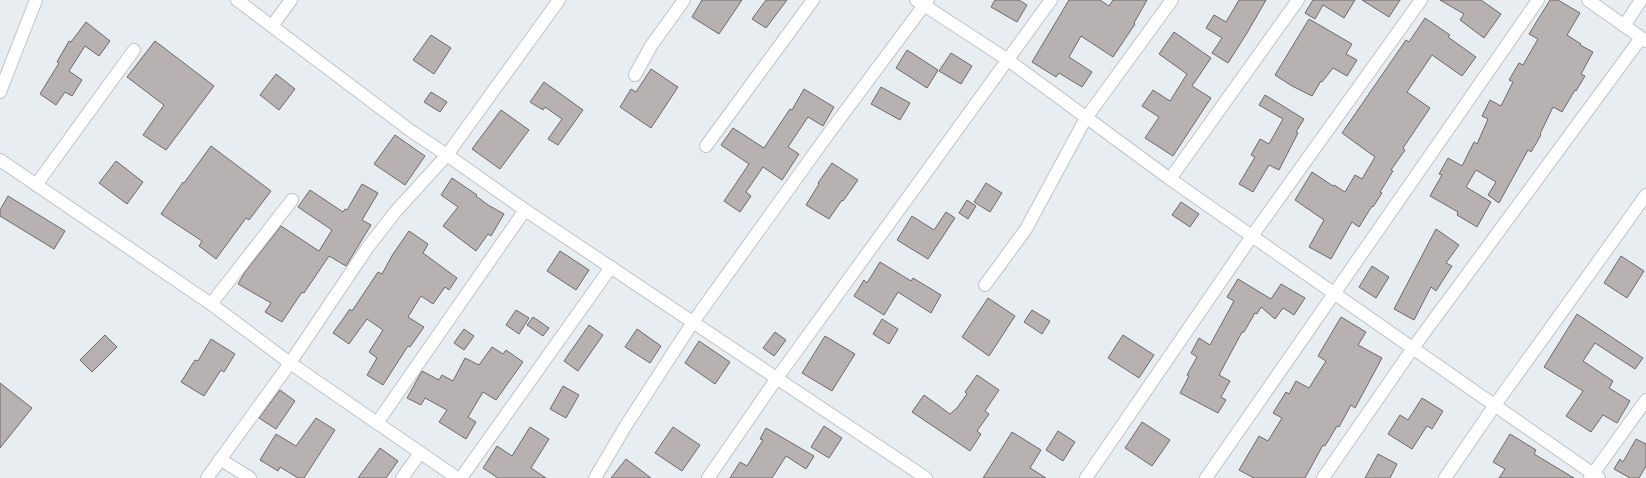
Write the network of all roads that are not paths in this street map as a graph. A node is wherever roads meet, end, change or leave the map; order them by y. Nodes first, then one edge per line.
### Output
1 (36, 0) edge
2 (237, 0) edge
3 (291, 0) edge
4 (559, 0) edge
5 (684, 0) edge
6 (813, 0) edge
7 (1051, 0) edge
8 (1172, 0) edge
9 (1298, 0) edge
10 (1421, 0) edge
11 (1538, 0) edge
12 (1588, 0) edge
13 (1641, 0) edge
14 (923, 2) edge
15 (272, 26) junction
16 (1624, 26) junction
17 (1644, 39) edge
18 (134, 50) dead end
19 (1008, 60) junction
20 (635, 75) dead end
21 (0, 92) edge
22 (1086, 118) junction
23 (706, 146) dead end
24 (447, 155) junction
25 (0, 160) edge
26 (1170, 179) junction
27 (36, 185) junction
28 (1646, 195) edge
29 (292, 200) dead end
30 (525, 210) junction
31 (1252, 236) junction
32 (611, 267) junction
33 (985, 285) dead end
34 (1333, 293) junction
35 (211, 304) junction
36 (693, 322) junction
37 (1413, 348) junction
38 (290, 363) junction
39 (777, 378) junction
40 (1646, 400) edge
41 (1495, 406) junction
42 (377, 423) junction
43 (420, 453) junction
44 (220, 459) junction
45 (1594, 477) edge
46 (207, 478) edge
47 (250, 478) edge
48 (402, 478) edge
49 (457, 478) edge
50 (461, 478) edge
51 (595, 478) edge
52 (708, 478) edge
53 (926, 478) edge
54 (1086, 478) edge
55 (1206, 478) edge
56 (1323, 478) edge
57 (1445, 478) edge

1 - 21 street
2 - 15 street
3 - 15 street
4 - 24 street
5 - 20 street
6 - 23 street
7 - 19 street
8 - 22 street
9 - 26 street
10 - 31 street
11 - 34 street
12 - 16 street
13 - 16 street
14 - 19 street
14 - 36 street
15 - 24 street
16 - 17 street
17 - 37 street
18 - 27 street
19 - 22 street
19 - 39 street
22 - 26 street
22 - 33 street
24 - 30 street
24 - 38 street
25 - 27 street
26 - 31 street
27 - 35 street
28 - 41 street
29 - 35 street
30 - 32 street
30 - 42 street
31 - 34 street
31 - 54 street
32 - 36 street
32 - 50 street
34 - 37 street
34 - 55 street
35 - 38 street
36 - 39 street
36 - 51 street
37 - 41 street
37 - 56 street
38 - 42 street
38 - 44 street
39 - 52 street
39 - 53 street
40 - 45 street
41 - 45 street
41 - 57 street
42 - 43 street
43 - 48 street
43 - 49 street
44 - 46 street
44 - 47 street

